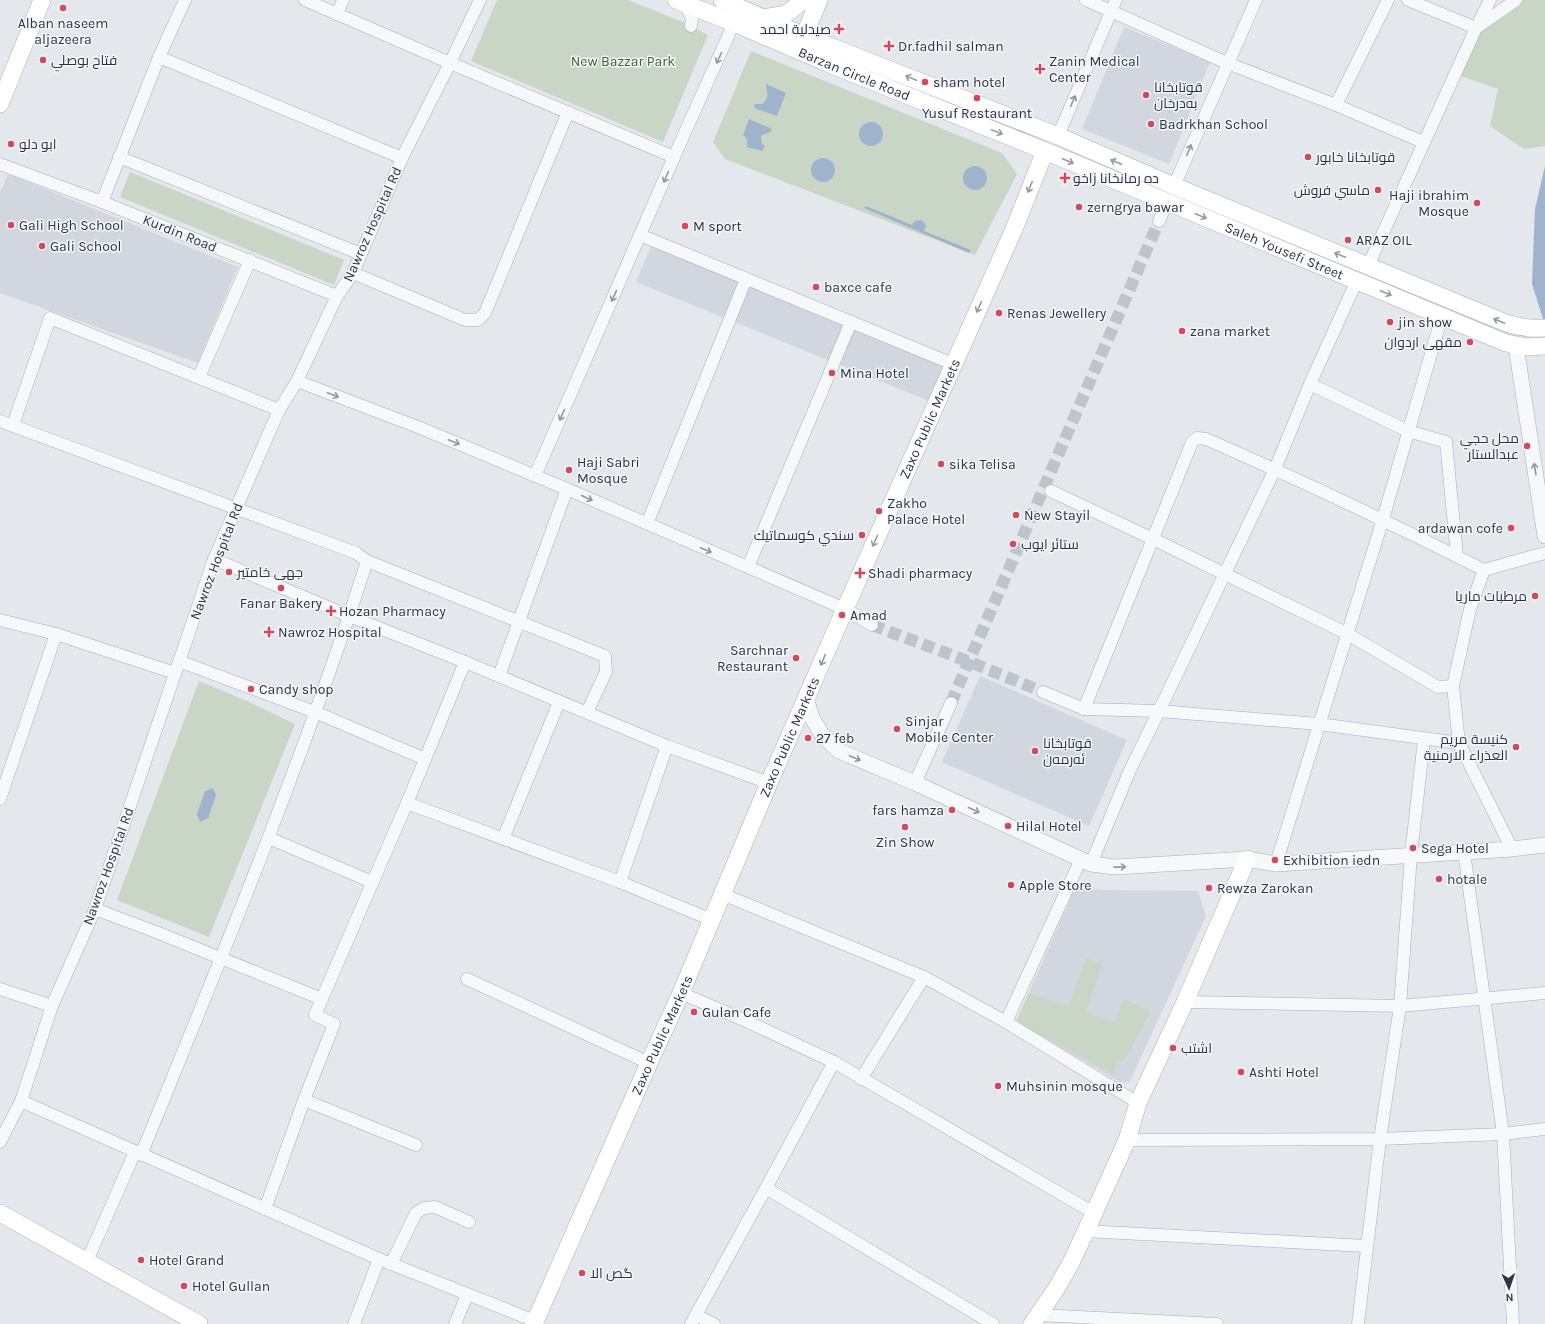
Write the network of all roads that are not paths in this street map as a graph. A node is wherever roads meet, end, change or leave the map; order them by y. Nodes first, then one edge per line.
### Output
1 (42, 0) edge
2 (185, 0) edge
3 (305, 0) edge
4 (342, 0) edge
5 (480, 0) edge
6 (722, 0) edge
7 (804, 0) edge
8 (819, 0) edge
9 (1086, 0) edge
10 (1116, 0) edge
11 (1256, 0) edge
12 (1388, 0) edge
13 (1408, 0) edge
14 (1490, 0) edge
15 (1516, 0) edge
16 (681, 2) edge
17 (1112, 11) junction
18 (337, 14) junction
19 (762, 18) junction
20 (734, 23) junction
21 (691, 26) dead end
22 (1476, 28) junction
23 (804, 36) junction
24 (159, 57) junction
25 (450, 63) junction
26 (1227, 63) junction
27 (0, 104) edge
28 (1336, 105) junction
29 (568, 112) junction
30 (1038, 129) joint
31 (1058, 136) junction
32 (1423, 142) junction
33 (1039, 149) junction
34 (674, 156) junction
35 (118, 157) junction
36 (402, 158) junction
37 (0, 164) edge
38 (1174, 186) junction
39 (102, 202) junction
40 (1167, 202) junction
41 (1159, 221) tunnel mouth
42 (640, 235) junction
43 (361, 254) junction
44 (250, 260) junction
45 (1368, 266) junction
46 (353, 274) junction
47 (746, 279) junction
48 (1356, 280) junction
49 (337, 296) junction
50 (1442, 316) junction
51 (851, 322) junction
52 (1541, 328) edge
53 (1516, 346) junction
54 (1542, 347) edge
55 (953, 364) junction
56 (199, 377) junction
57 (297, 381) junction
58 (1310, 384) junction
59 (279, 410) junction
60 (0, 420) edge
61 (12, 425) junction
62 (1408, 432) junction
63 (1275, 469) junction
64 (536, 476) junction
65 (567, 489) junction
66 (1051, 491) dead end
67 (237, 508) junction
68 (1383, 519) junction
69 (647, 524) junction
70 (1545, 536) edge
71 (1153, 539) junction
72 (1545, 553) edge
73 (1456, 556) junction
74 (214, 559) junction
75 (367, 561) junction
76 (748, 567) junction
77 (1484, 570) junction
78 (1225, 574) junction
79 (845, 609) junction
80 (349, 616) junction
81 (0, 620) edge
82 (519, 622) junction
83 (872, 625) tunnel mouth
84 (1346, 633) junction
85 (56, 634) junction
86 (179, 661) junction
87 (465, 662) junction
88 (175, 673) junction
89 (500, 676) junction
90 (1453, 686) junction
91 (1043, 692) tunnel mouth
92 (806, 698) junction
93 (559, 702) junction
94 (951, 703) tunnel mouth
95 (1084, 710) junction
96 (1160, 711) junction
97 (315, 712) junction
98 (586, 712) junction
99 (1319, 724) junction
100 (1424, 739) junction
101 (1459, 743) junction
102 (667, 746) junction
103 (425, 759) junction
104 (769, 783) junction
105 (915, 783) junction
106 (0, 799) edge
107 (407, 803) junction
108 (269, 838) junction
109 (503, 840) junction
110 (1545, 845) edge
111 (1512, 849) junction
112 (1464, 852) junction
113 (1411, 855) junction
114 (1247, 859) junction
115 (1086, 861) junction
116 (1276, 864) junction
117 (372, 882) junction
118 (620, 882) junction
119 (722, 894) junction
120 (95, 909) junction
121 (712, 920) junction
122 (222, 958) junction
123 (924, 977) junction
124 (467, 979) dead end
125 (0, 989) edge
126 (681, 993) junction
127 (1545, 993) edge
128 (1484, 998) junction
129 (322, 999) junction
130 (1185, 1002) junction
131 (52, 1006) junction
132 (1400, 1006) junction
133 (1006, 1022) junction
134 (649, 1062) junction
135 (834, 1062) junction
136 (861, 1078) junction
137 (304, 1100) junction
138 (21, 1101) junction
139 (1138, 1103) junction
140 (1545, 1129) edge
141 (1503, 1134) junction
142 (1380, 1139) junction
143 (1127, 1140) junction
144 (0, 1142) edge
145 (416, 1145) dead end
146 (138, 1153) junction
147 (766, 1188) junction
148 (265, 1209) junction
149 (0, 1212) edge
150 (1094, 1213) junction
151 (469, 1222) dead end
152 (1085, 1231) junction
153 (1366, 1246) junction
154 (379, 1260) junction
155 (87, 1261) junction
156 (391, 1264) junction
157 (467, 1295) junction
158 (694, 1319) edge
159 (1035, 1320) edge
160 (534, 1323) edge
161 (199, 1324) edge
162 (354, 1324) edge
163 (455, 1324) edge
164 (714, 1324) edge
165 (993, 1324) edge
166 (1217, 1324) edge
167 (1358, 1324) edge
168 (1514, 1324) edge

1 - 27 main road
2 - 24 street
3 - 18 street
4 - 18 street
5 - 25 street, Nawroz Hospital Rd
6 - 19 main road, Barzan Circle Road
7 - 19 main road
8 - 23 main road
9 - 17 street
10 - 17 street
11 - 26 street
12 - 28 street
13 - 22 street
14 - 22 street
15 - 22 street
16 - 20 main road, Barzan Circle Road
16 - 21 street
17 - 26 street
31 -> 17 street
18 - 25 street
19 - 23 main road, Barzan Circle Road
20 -> 33 main road, Barzan Circle Road
20 -> 34 street
22 - 32 street
30 -> 23 main road, Barzan Circle Road
24 - 35 street
24 - 36 street
25 - 29 street
25 - 36 street, Nawroz Hospital Rd
26 - 28 street
38 -> 26 street
28 - 32 street
29 - 34 street
29 - 46 street
30 - 31 main road, Saleh Yousefi Street
38 -> 31 main road, Saleh Yousefi Street
32 - 45 street
33 -> 40 main road, Saleh Yousefi Street
33 -> 55 main road, Zaxo Public Markets
34 -> 42 street
35 - 39 street
35 - 43 street
36 - 43 street, Nawroz Hospital Rd
37 - 39 street, Kurdin Road
45 -> 38 main road, Saleh Yousefi Street
39 - 44 street, Kurdin Road
40 - 41 street
40 -> 48 main road, Saleh Yousefi Street
42 - 47 street
42 -> 64 street
43 - 46 street, Nawroz Hospital Rd
44 - 49 street, Kurdin Road
44 - 56 street
52 -> 45 main road, Saleh Yousefi Street
46 - 49 street, Nawroz Hospital Rd
47 - 51 street
47 - 69 street
48 -> 50 main road, Saleh Yousefi Street
48 - 58 street
49 - 57 street, Nawroz Hospital Rd
50 - 53 main road, Saleh Yousefi Street
50 - 62 street
51 - 55 street
51 - 76 street
53 - 54 main road, Saleh Yousefi Street
70 -> 53 street
55 -> 79 main road, Zaxo Public Markets
56 - 59 street
56 - 61 street
57 - 59 street, Nawroz Hospital Rd
57 -> 64 street
58 - 62 street
58 - 63 street
59 - 67 street, Nawroz Hospital Rd
60 - 61 street
61 - 67 street
62 - 68 street
62 - 73 street
63 - 68 street
63 - 71 street
63 - 78 street
64 - 65 street
65 -> 69 street
65 - 82 street
66 - 71 street
67 - 74 street, Nawroz Hospital Rd
67 - 75 street
68 - 73 street
68 - 84 street
69 -> 76 street
71 - 78 street
71 - 95 street
72 - 77 street
73 - 77 street
74 - 80 street
74 - 86 street, Nawroz Hospital Rd
75 - 80 street
75 - 82 street
76 - 79 street
77 - 90 street
78 - 84 street
78 - 96 street
79 - 83 street
79 -> 92 main road, Zaxo Public Markets
80 - 87 street
80 - 97 street
81 - 85 street
82 - 89 street
82 - 98 street
84 - 90 street
84 - 99 street
85 - 88 street
85 - 106 street
86 - 88 street, Nawroz Hospital Rd
86 - 97 street
87 - 89 street
87 - 103 street
88 - 120 street, Nawroz Hospital Rd
89 - 93 street
90 - 101 street
91 - 95 street
92 - 104 main road, Zaxo Public Markets
92 -> 105 street
93 - 98 street
93 - 109 street
94 - 105 street
95 - 96 street
96 - 99 street
96 - 115 street
97 - 103 street
97 - 108 street
98 - 102 street
99 - 100 street
99 - 116 street
100 - 101 street
100 - 113 street
101 - 111 street
102 - 104 street
102 - 118 street
103 - 107 street
104 - 119 main road, Zaxo Public Markets
105 -> 115 street
107 - 109 street
107 - 117 street
108 - 117 street
108 - 122 street
109 - 118 street
110 - 111 street
111 - 112 street
112 - 113 street
112 - 128 street
113 - 116 street
113 - 132 street
115 -> 114 street
114 - 116 street
114 - 130 main road
115 - 133 street
117 - 129 street
118 - 121 street
119 - 121 main road, Zaxo Public Markets
119 - 123 street
120 - 122 street
120 - 131 street, Nawroz Hospital Rd
121 - 126 main road, Zaxo Public Markets
122 - 129 street
122 - 146 street
123 - 133 street
123 - 136 street
124 - 134 street
125 - 131 street
126 - 134 main road, Zaxo Public Markets
126 - 135 street
127 - 128 street
128 - 132 street
128 - 141 street
129 - 137 street
130 - 132 street
130 - 139 main road
131 - 138 street, Nawroz Hospital Rd
132 - 142 street
133 - 139 street
134 - 160 main road, Zaxo Public Markets
135 - 136 street
135 - 147 street
136 - 150 street
137 - 145 street
137 - 148 street
138 - 144 street, Nawroz Hospital Rd
138 - 146 street
139 - 143 main road
140 - 141 street
141 - 142 street
141 - 168 street
142 - 143 street
142 - 153 street
143 - 150 main road
146 - 148 street
146 - 155 street
147 - 158 street
147 - 165 street
148 - 154 street
149 - 155 main road
150 - 152 main road
151 - 156 street
152 - 153 street
152 - 159 main road
153 - 167 street
154 - 156 street
154 - 162 street
155 - 161 main road
156 - 157 street
157 - 160 street
157 - 163 street
158 - 164 street
159 - 166 street

